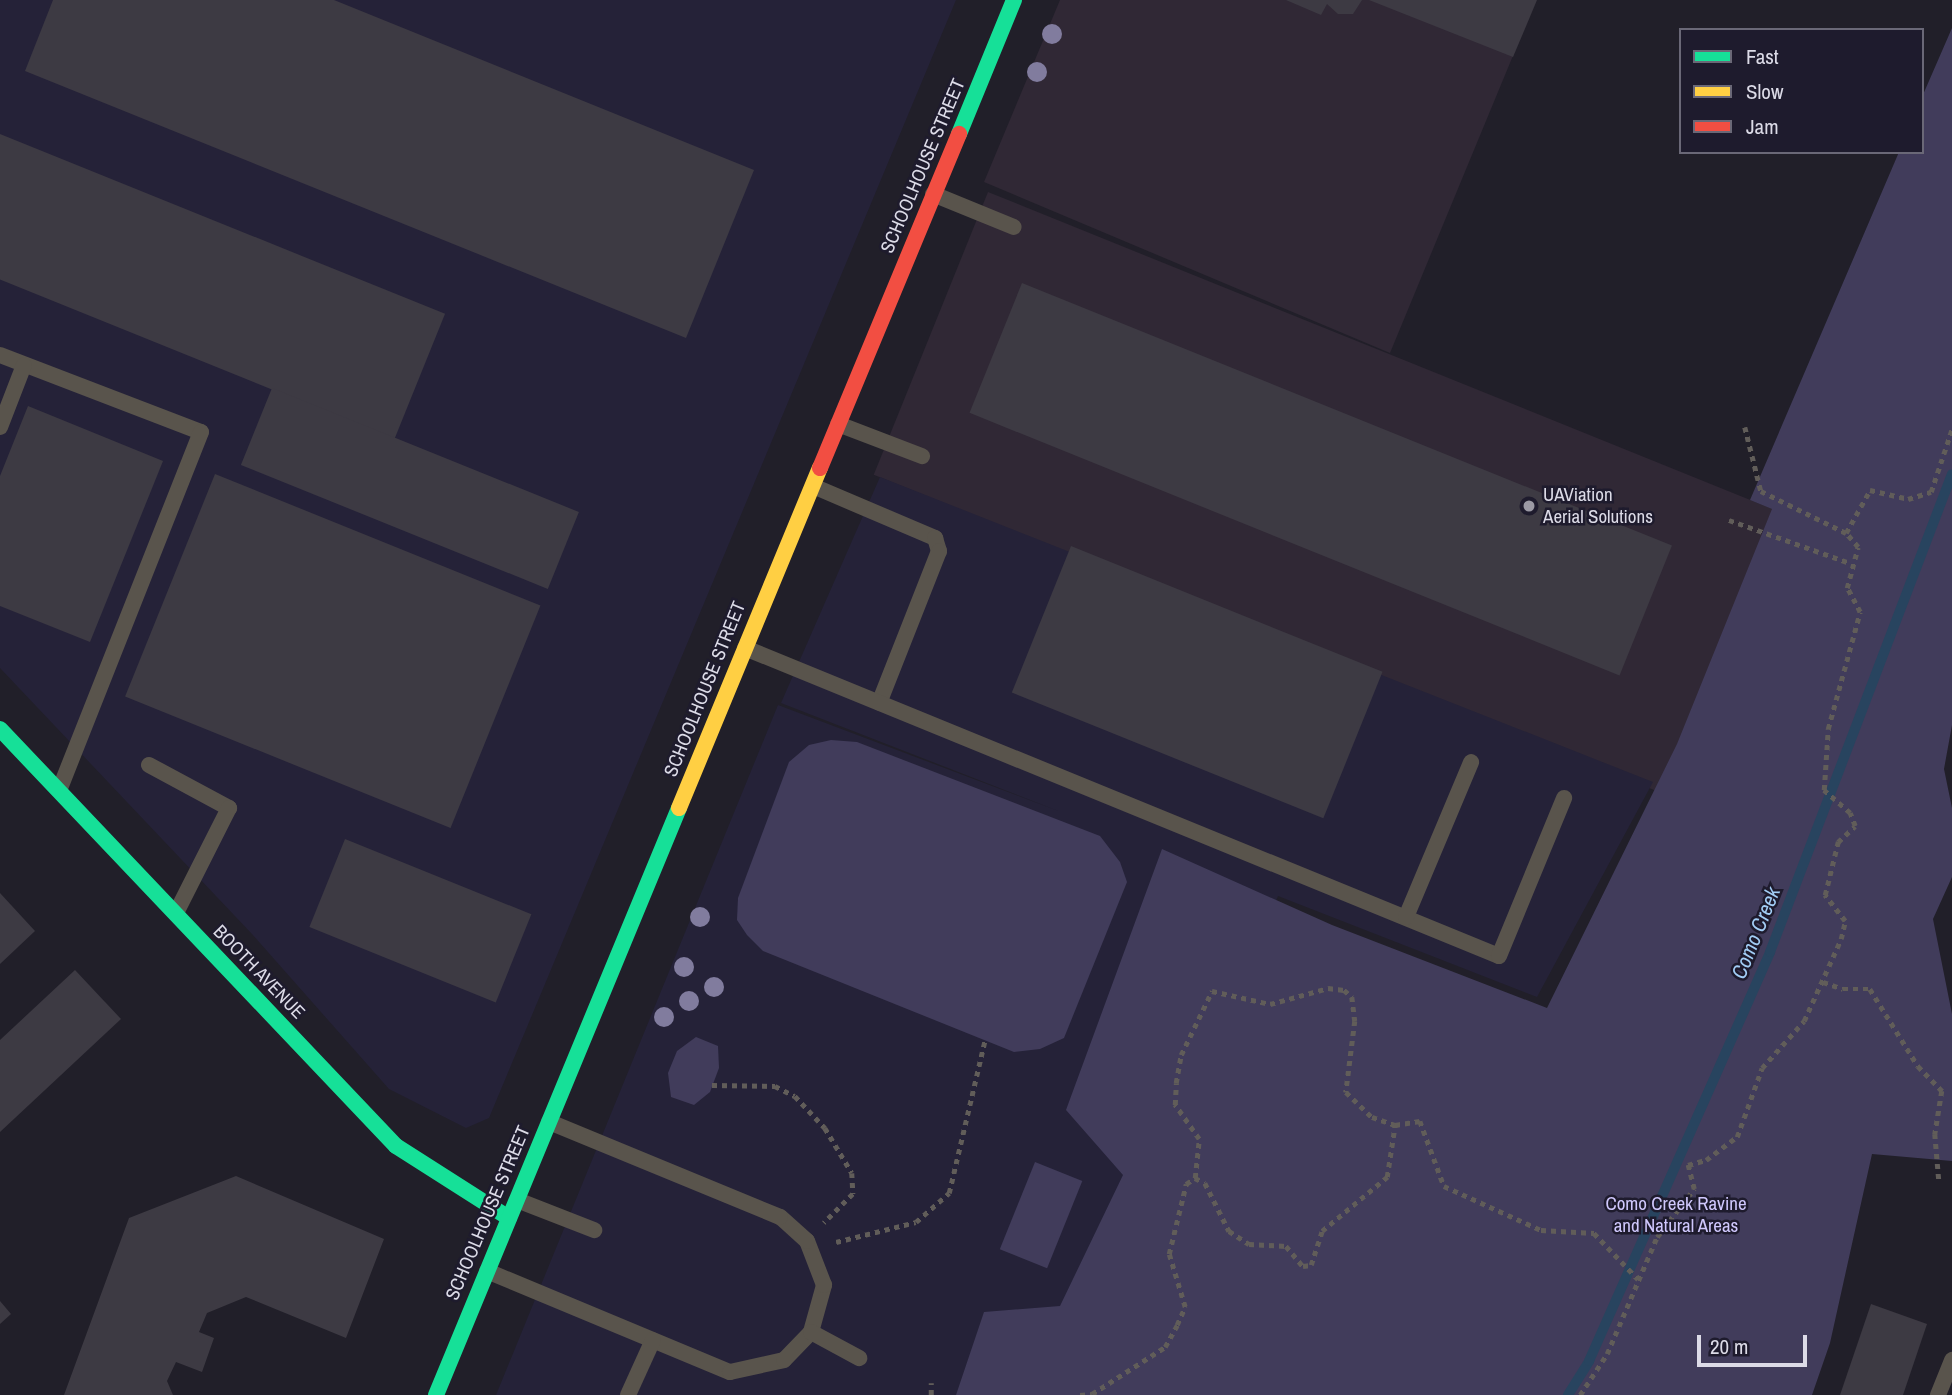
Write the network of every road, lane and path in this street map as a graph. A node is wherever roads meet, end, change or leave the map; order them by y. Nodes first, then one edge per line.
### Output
1 (1014, 0) edge
2 (933, 194) junction
3 (1014, 228) dead end
4 (0, 355) edge
5 (23, 365) junction
6 (838, 424) junction
7 (0, 427) edge
8 (1745, 427) dead end
9 (1952, 429) edge
10 (922, 456) dead end
11 (813, 486) junction
12 (1730, 520) dead end
13 (1846, 533) junction
14 (1850, 563) junction
15 (745, 648) junction
16 (879, 703) junction
17 (0, 729) edge
18 (1471, 762) dead end
19 (149, 765) dead end
20 (58, 792) junction
21 (1564, 798) dead end
22 (175, 915) junction
23 (1406, 917) junction
24 (1823, 981) junction
25 (985, 1040) dead end
26 (712, 1085) dead end
27 (549, 1122) junction
28 (1395, 1125) junction
29 (1195, 1178) junction
30 (1939, 1181) dead end
31 (517, 1200) junction
32 (509, 1218) junction
33 (824, 1224) dead end
34 (594, 1230) dead end
35 (835, 1242) dead end
36 (487, 1271) junction
37 (1638, 1279) junction
38 (811, 1332) junction
39 (653, 1340) junction
40 (859, 1358) dead end
41 (1952, 1360) edge
42 (931, 1383) dead end
43 (436, 1395) edge
44 (628, 1395) edge
45 (930, 1395) edge
46 (1080, 1395) edge
47 (1580, 1395) edge
48 (1938, 1395) edge

1 - 2 main road, SCHOOLHOUSE STREET
2 - 3 lane
2 - 6 main road, SCHOOLHOUSE STREET
4 - 5 lane
5 - 7 lane
5 - 20 lane
6 - 10 lane
6 - 11 main road, SCHOOLHOUSE STREET
8 - 13 path
9 - 13 path
11 - 15 main road, SCHOOLHOUSE STREET
11 - 16 lane
12 - 14 path
13 - 14 path
14 - 24 path
15 - 16 lane
15 - 27 main road, SCHOOLHOUSE STREET
16 - 23 lane
17 - 20 main road, BOOTH AVENUE
18 - 23 lane
19 - 22 lane
20 - 22 main road, BOOTH AVENUE
21 - 23 lane
22 - 32 main road, BOOTH AVENUE
24 - 30 path
24 - 37 path
25 - 35 path
26 - 33 path
27 - 31 main road, SCHOOLHOUSE STREET
27 - 38 lane
28 - 29 path
28 - 29 path
28 - 37 path
29 - 46 path
31 - 32 main road, SCHOOLHOUSE STREET
31 - 34 lane
32 - 36 main road, SCHOOLHOUSE STREET
36 - 39 lane
36 - 43 main road, SCHOOLHOUSE STREET
37 - 47 path
38 - 39 lane
38 - 40 lane
39 - 44 lane
41 - 48 lane
42 - 45 path

